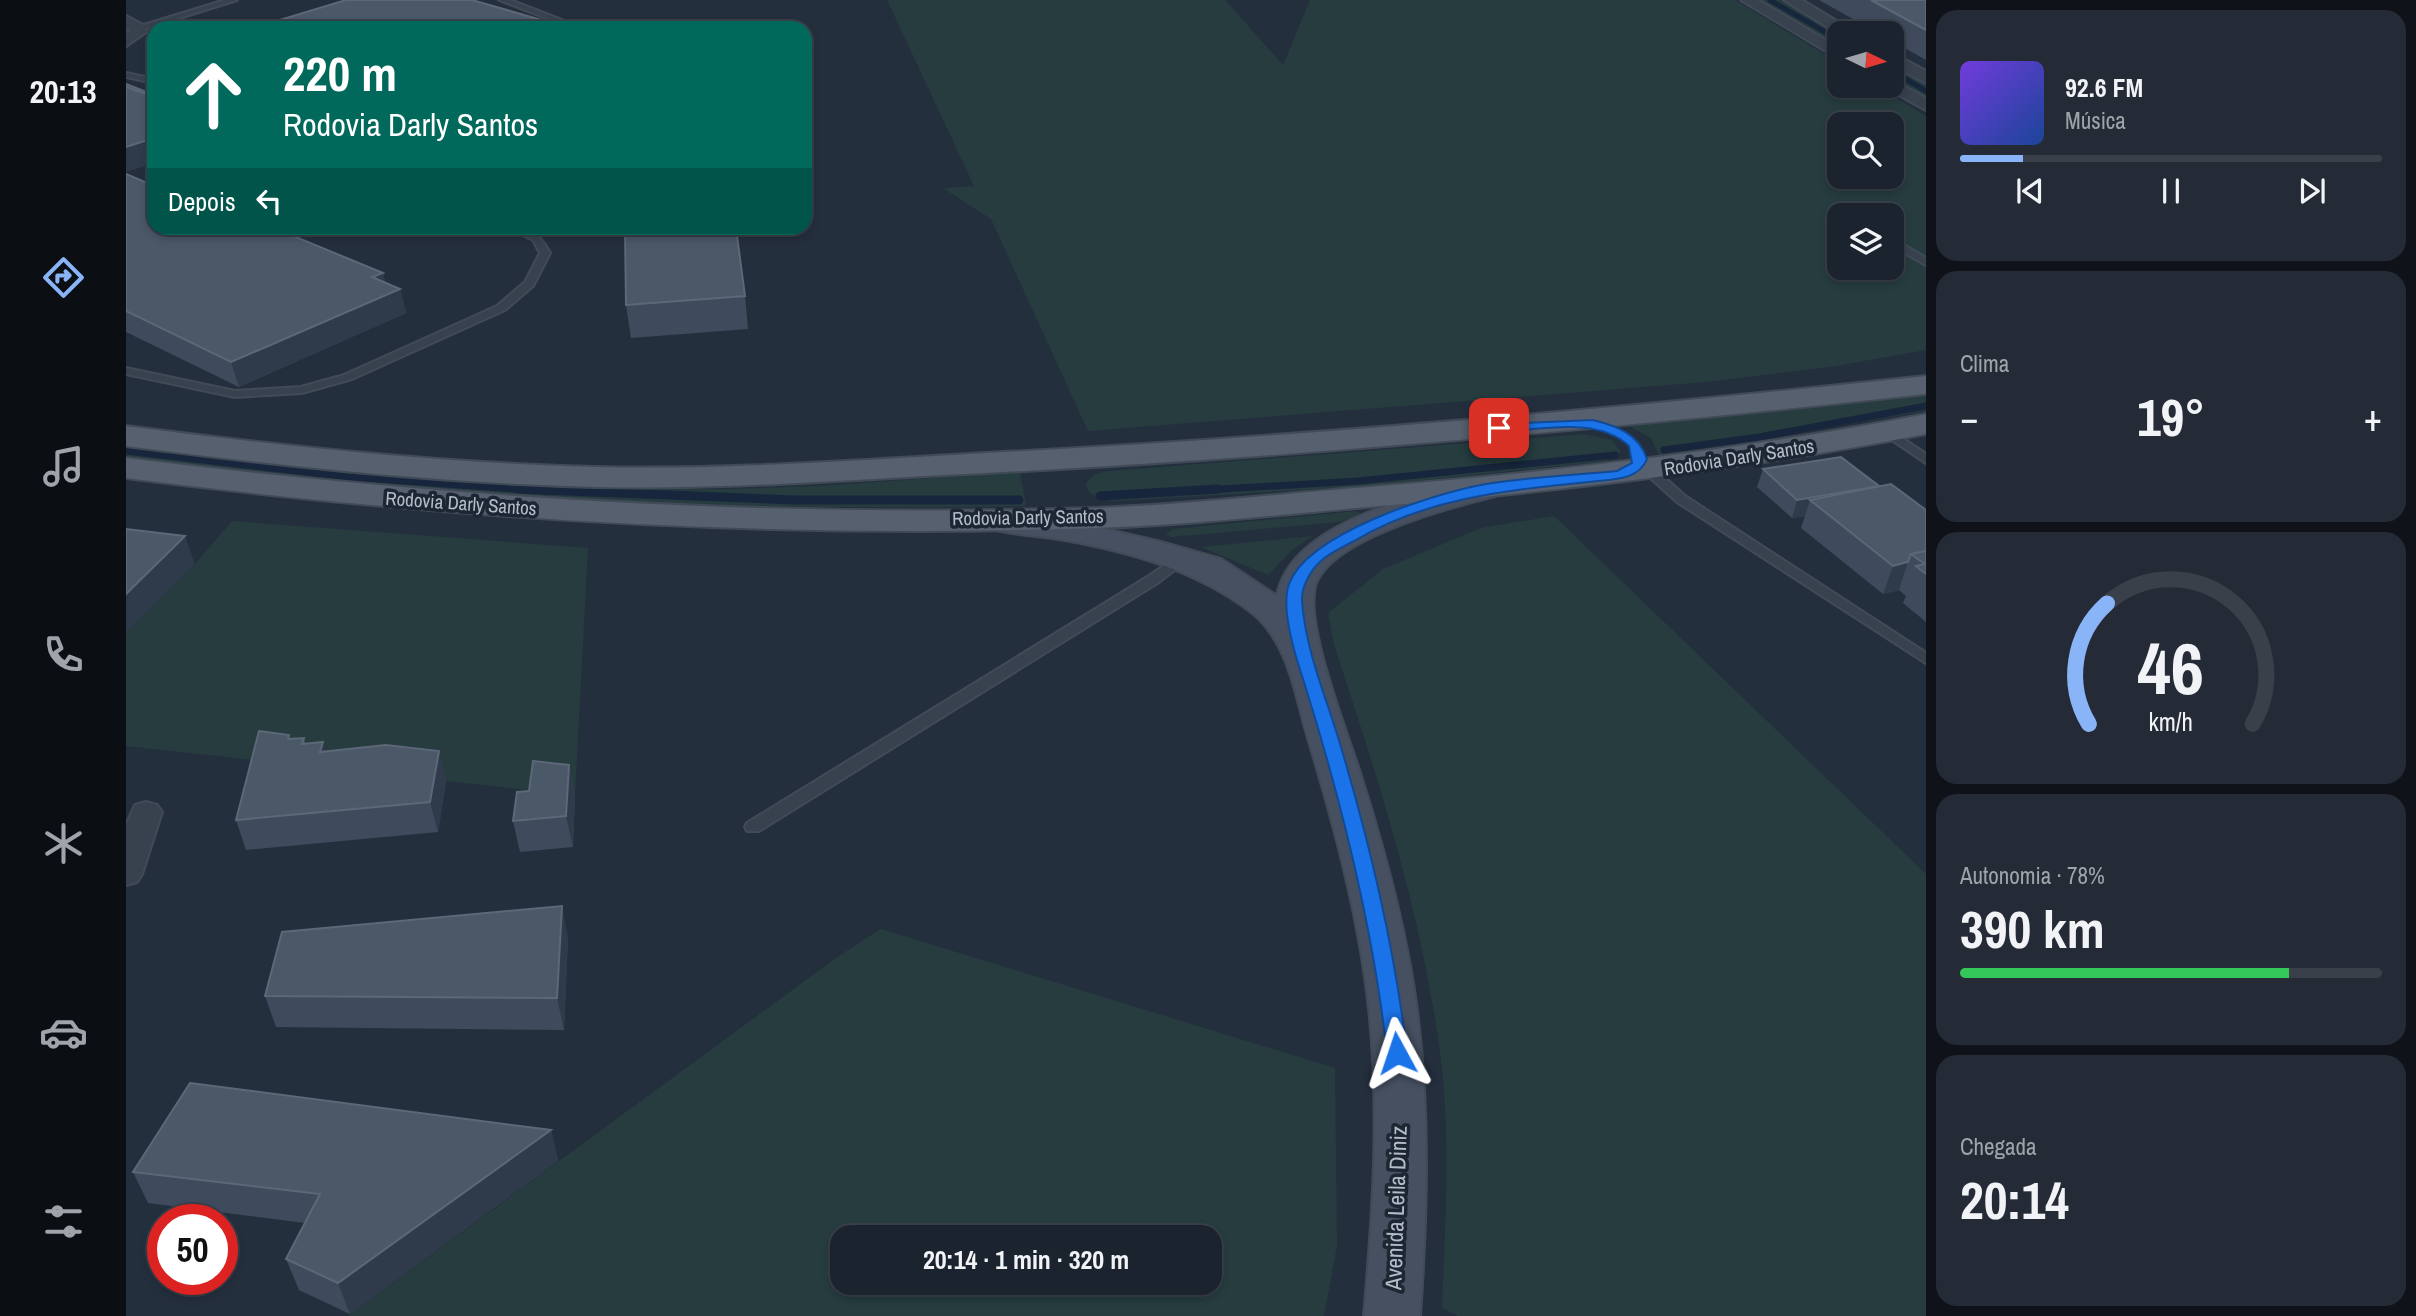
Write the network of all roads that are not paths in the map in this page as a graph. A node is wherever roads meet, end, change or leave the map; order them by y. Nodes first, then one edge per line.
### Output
1 (233, 0) edge
2 (503, 0) edge
3 (1748, 0) edge
4 (1791, 0) edge
5 (148, 21) edge
6 (560, 21) edge
7 (1827, 21) edge
8 (132, 25) edge
9 (126, 41) edge
10 (1827, 47) edge
11 (1904, 65) edge
12 (147, 72) edge
13 (126, 75) edge
14 (136, 76) junction
15 (1926, 78) edge
16 (147, 79) edge
17 (1904, 92) edge
18 (1926, 105) edge
19 (530, 235) edge
20 (1904, 249) edge
21 (1926, 262) edge
22 (126, 371) edge
23 (1926, 376) edge
24 (1926, 385) edge
25 (1857, 395) junction
26 (1579, 422) junction
27 (1926, 424) edge
28 (1887, 432) junction
29 (126, 436) edge
30 (1103, 457) junction
31 (1926, 459) edge
32 (126, 468) edge
33 (1635, 473) junction
34 (1485, 488) junction
35 (943, 518) junction
36 (1098, 518) junction
37 (1182, 557) junction
38 (1301, 650) junction
39 (1926, 659) edge
40 (146, 812) dead end
41 (753, 827) dead end
42 (126, 874) edge
43 (1392, 1316) edge

1 - 5 lane
2 - 6 lane
3 - 10 street
4 - 7 street
8 - 9 street
11 - 15 street
12 - 14 lane
13 - 14 lane
14 - 16 lane
17 - 18 street
19 - 22 lane
20 - 21 lane
23 - 25 main road
24 - 25 main road, Rodovia Darly Santos
25 - 26 main road, Rodovia Darly Santos
26 - 30 main road, Rodovia Darly Santos
26 - 33 main road
27 - 28 main road, Rodovia Darly Santos
28 - 31 lane
28 - 33 main road, Rodovia Darly Santos
29 - 30 main road, Rodovia Darly Santos
30 - 36 main road
32 - 35 main road, Rodovia Darly Santos
33 - 34 main road, Rodovia Darly Santos
33 - 39 lane
34 - 36 main road, Rodovia Darly Santos
34 - 38 main road, Avenida Leila Diniz
35 - 36 main road, Rodovia Darly Santos
35 - 37 main road
36 - 37 main road, Avenida Leila Diniz
37 - 38 main road, Avenida Leila Diniz
37 - 41 lane
38 - 43 main road, Avenida Leila Diniz
40 - 42 street

